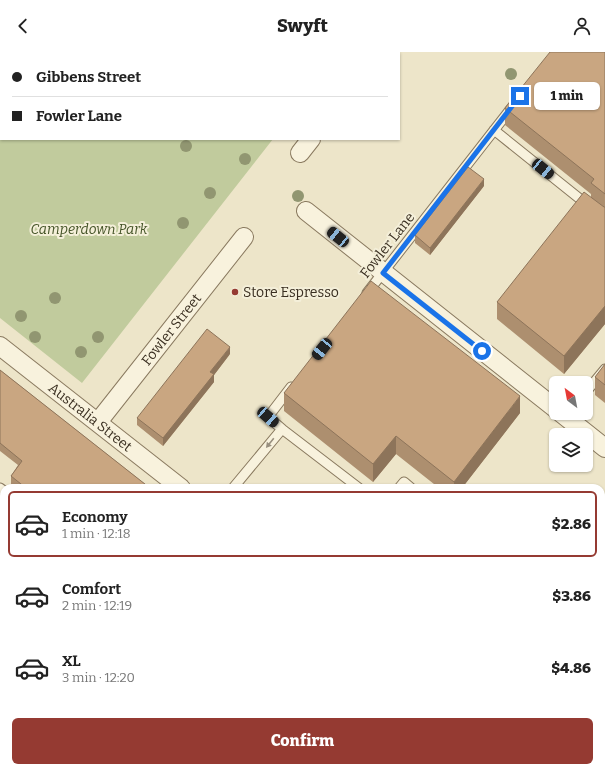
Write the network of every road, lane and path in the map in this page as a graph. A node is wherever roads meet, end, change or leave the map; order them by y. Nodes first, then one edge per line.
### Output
1 (518, 100) edge
2 (494, 130) junction
3 (310, 140) edge
4 (300, 153) dead end
5 (306, 211) dead end
6 (605, 219) edge
7 (244, 237) dead end
8 (383, 273) junction
9 (363, 298) edge
10 (0, 346) edge
11 (605, 369) edge
12 (296, 381) edge
13 (593, 384) edge
14 (549, 402) edge
15 (571, 420) edge
16 (98, 422) junction
17 (282, 429) junction
18 (605, 448) edge
19 (177, 484) edge
20 (236, 484) edge
21 (354, 484) edge

1 - 2 lane, Fowler Lane
2 - 6 lane
2 - 8 lane, Fowler Lane
3 - 4 street
5 - 8 street
7 - 16 street, Fowler Street
8 - 9 lane, Fowler Lane
8 - 14 street
10 - 16 street, Australia Street
11 - 13 lane
12 - 17 lane
15 - 18 street
16 - 19 street, Australia Street
17 -> 20 lane
17 - 21 lane

